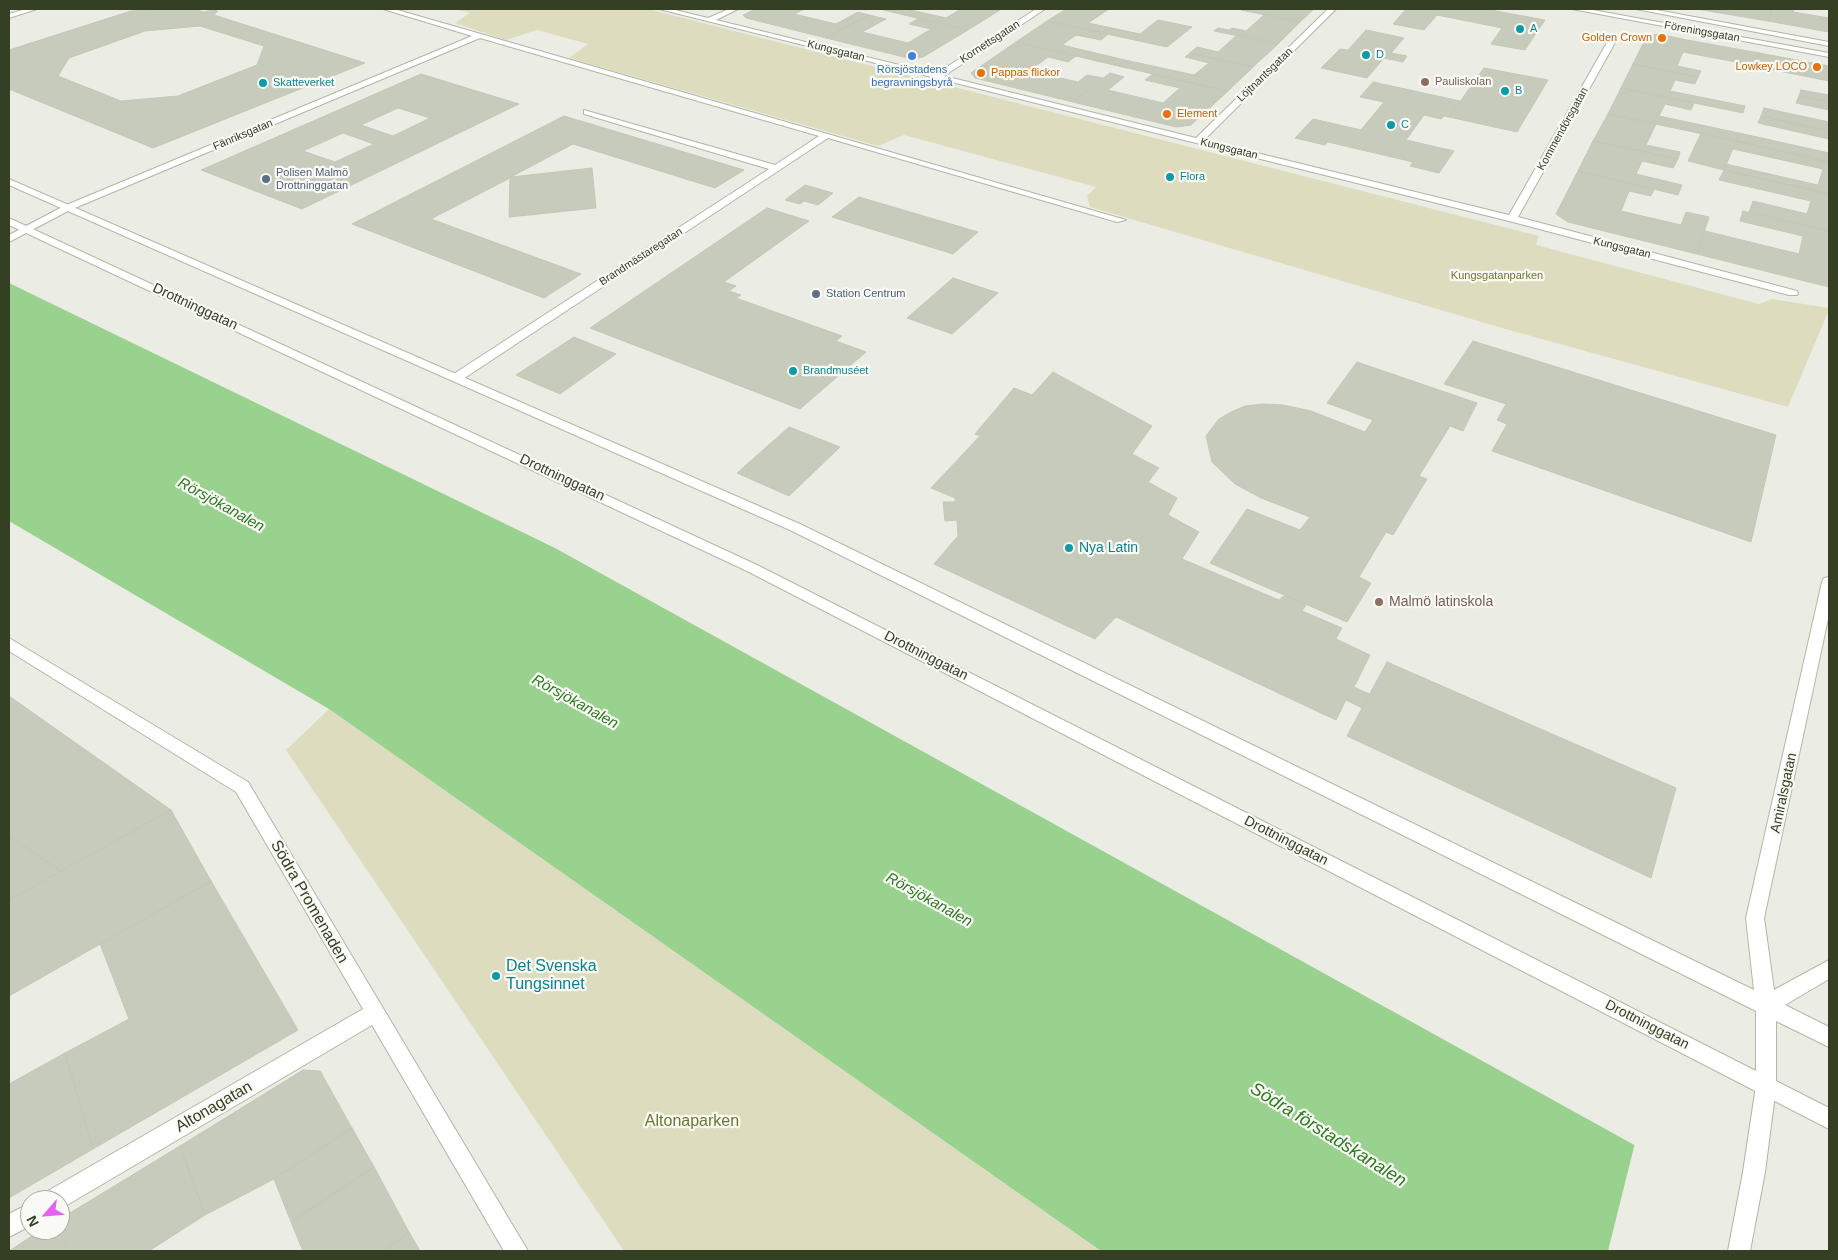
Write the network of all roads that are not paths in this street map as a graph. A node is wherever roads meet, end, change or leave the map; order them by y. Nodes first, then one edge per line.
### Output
1 (33, 9) edge
2 (387, 9) edge
3 (663, 9) edge
4 (734, 9) edge
5 (1041, 9) edge
6 (1332, 9) edge
7 (1576, 9) edge
8 (1644, 9) edge
9 (9, 16) edge
10 (710, 20) junction
11 (480, 36) junction
12 (1613, 39) dead end
13 (1829, 44) edge
14 (1829, 55) edge
15 (938, 76) junction
16 (587, 112) dead end
17 (827, 136) junction
18 (1198, 141) junction
19 (777, 168) junction
20 (9, 182) edge
21 (67, 208) junction
22 (1512, 219) junction
23 (1121, 220) dead end
24 (9, 221) edge
25 (27, 230) junction
26 (9, 239) edge
27 (1794, 293) dead end
28 (456, 378) junction
29 (1829, 582) edge
30 (10, 646) edge
31 (1829, 970) edge
32 (1766, 1004) junction
33 (375, 1013) junction
34 (1829, 1037) edge
35 (1766, 1086) junction
36 (1829, 1119) edge
37 (70, 1191) edge
38 (20, 1220) edge
39 (9, 1226) edge
40 (517, 1251) edge
41 (1739, 1251) edge

1 - 9 street
2 - 11 street
3 - 10 street, Kungsgatan
4 - 10 street
5 - 15 street, Kornettsgatan
6 - 18 street, Löjtnantsgatan
7 - 14 street, Föreningsgatan
8 - 13 street, Föreningsgatan
10 - 15 street, Kungsgatan
11 - 17 street
11 - 21 street, Fänriksgatan
12 - 22 street, Kommendörsgatan
15 - 18 street, Kungsgatan
16 - 19 street
17 - 19 street, Brandmästaregatan
17 - 23 street
18 - 22 street, Kungsgatan
19 - 28 street, Brandmästaregatan
20 - 21 street
21 - 25 street, Fänriksgatan
21 - 28 street
22 - 27 street, Kungsgatan
24 - 25 street, Drottninggatan
25 - 26 street, Fänriksgatan
25 - 35 street, Drottninggatan
28 - 32 street
29 - 32 street, Amiralsgatan
30 - 33 street, Södra Promenaden
31 - 32 street
32 - 34 street
32 - 35 street, Amiralsgatan
33 - 37 street, Altonagatan
33 - 40 street, Södra Promenaden
35 - 36 street, Drottninggatan
35 - 41 street, Amiralsgatan
38 - 39 street

